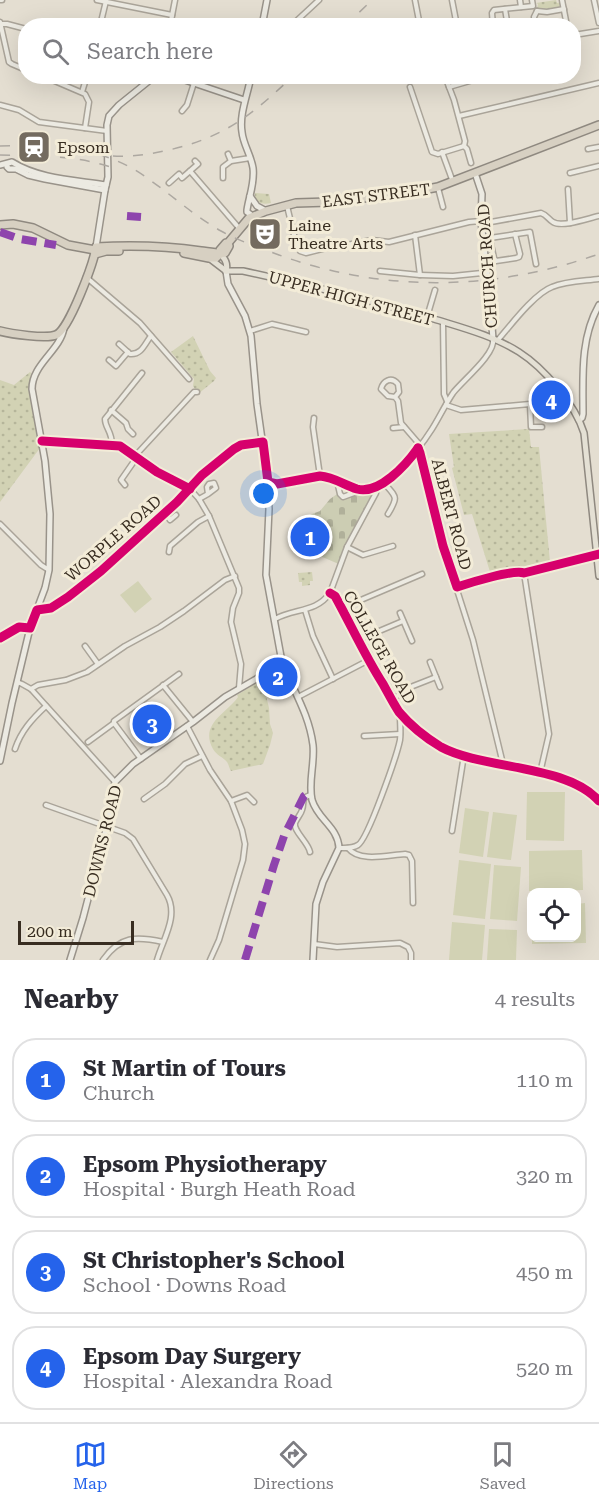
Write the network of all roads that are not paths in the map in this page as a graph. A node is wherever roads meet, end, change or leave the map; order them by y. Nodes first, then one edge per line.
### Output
1 (97, 0) edge
2 (175, 0) edge
3 (267, 0) edge
4 (319, 0) edge
5 (415, 0) edge
6 (452, 0) edge
7 (520, 0) edge
8 (532, 0) edge
9 (562, 0) edge
10 (594, 0) edge
11 (106, 1) edge
12 (533, 6) junction
13 (521, 7) junction
14 (505, 9) junction
15 (564, 9) junction
16 (537, 11) junction
17 (172, 15) junction
18 (102, 18) edge
19 (171, 18) edge
20 (264, 18) edge
21 (300, 18) edge
22 (418, 18) edge
23 (455, 18) edge
24 (492, 18) edge
25 (506, 18) edge
26 (535, 18) edge
27 (566, 18) edge
28 (0, 23) edge
29 (599, 23) edge
30 (18, 26) edge
31 (599, 31) edge
32 (581, 34) edge
33 (18, 66) edge
34 (599, 83) edge
35 (62, 84) edge
36 (84, 84) edge
37 (145, 84) edge
38 (194, 84) edge
39 (197, 84) edge
40 (250, 84) edge
41 (447, 84) edge
42 (455, 84) edge
43 (410, 87) dead end
44 (449, 87) junction
45 (82, 92) junction
46 (244, 100) junction
47 (0, 105) edge
48 (182, 111) dead end
49 (459, 116) junction
50 (599, 126) edge
51 (85, 128) junction
52 (107, 131) junction
53 (464, 146) junction
54 (599, 147) edge
55 (588, 149) dead end
56 (442, 152) junction
57 (228, 154) dead end
58 (250, 158) junction
59 (195, 161) dead end
60 (231, 161) junction
61 (471, 163) dead end
62 (0, 165) edge
63 (599, 166) edge
64 (190, 171) junction
65 (570, 172) dead end
66 (476, 173) junction
67 (222, 178) dead end
68 (453, 182) junction
69 (170, 183) dead end
70 (438, 187) junction
71 (105, 188) junction
72 (568, 189) dead end
73 (250, 196) junction
74 (287, 205) junction
75 (443, 207) dead end
76 (266, 211) junction
77 (249, 216) junction
78 (599, 216) edge
79 (483, 220) junction
80 (570, 223) junction
81 (0, 225) edge
82 (240, 228) junction
83 (515, 234) junction
84 (415, 235) junction
85 (490, 238) junction
86 (95, 250) junction
87 (220, 254) junction
88 (209, 258) junction
89 (536, 264) dead end
90 (226, 271) junction
91 (380, 271) dead end
92 (484, 273) junction
93 (422, 275) junction
94 (86, 277) junction
95 (599, 279) edge
96 (435, 290) dead end
97 (599, 305) edge
98 (427, 317) junction
99 (443, 322) junction
100 (62, 330) junction
101 (0, 331) edge
102 (250, 331) junction
103 (306, 332) dead end
104 (47, 336) junction
105 (151, 336) junction
106 (496, 340) junction
107 (119, 344) dead end
108 (52, 351) junction
109 (128, 352) junction
110 (109, 360) dead end
111 (142, 373) dead end
112 (189, 379) dead end
113 (197, 392) dead end
114 (395, 397) junction
115 (447, 403) junction
116 (111, 410) junction
117 (314, 418) dead end
118 (579, 420) junction
119 (404, 427) junction
120 (543, 427) dead end
121 (393, 428) dead end
122 (134, 434) dead end
123 (42, 441) junction
124 (263, 442) junction
125 (112, 445) junction
126 (419, 447) junction
127 (136, 456) junction
128 (320, 476) junction
129 (337, 480) junction
130 (267, 482) junction
131 (178, 483) junction
132 (384, 483) junction
133 (125, 485) dead end
134 (376, 487) junction
135 (190, 489) junction
136 (363, 490) junction
137 (208, 494) dead end
138 (184, 495) junction
139 (199, 499) junction
140 (165, 513) junction
141 (388, 514) dead end
142 (176, 515) dead end
143 (210, 516) junction
144 (0, 524) edge
145 (393, 546) dead end
146 (347, 547) junction
147 (169, 552) dead end
148 (50, 570) junction
149 (422, 574) dead end
150 (235, 576) junction
151 (599, 576) edge
152 (457, 587) junction
153 (330, 593) junction
154 (342, 608) junction
155 (37, 610) junction
156 (305, 610) junction
157 (400, 613) dead end
158 (275, 619) junction
159 (403, 621) junction
160 (30, 628) junction
161 (0, 638) edge
162 (358, 640) junction
163 (412, 641) dead end
164 (85, 646) dead end
165 (369, 660) junction
166 (282, 662) junction
167 (430, 662) dead end
168 (99, 664) junction
169 (179, 674) dead end
170 (436, 677) junction
171 (333, 679) junction
172 (17, 682) junction
173 (164, 685) junction
174 (440, 687) dead end
175 (239, 688) junction
176 (31, 689) junction
177 (298, 697) junction
178 (392, 700) junction
179 (46, 706) junction
180 (401, 714) junction
181 (193, 722) junction
182 (114, 723) junction
183 (187, 726) junction
184 (400, 734) junction
185 (364, 736) dead end
186 (88, 742) dead end
187 (15, 750) dead end
188 (202, 756) junction
189 (464, 756) junction
190 (141, 759) junction
191 (0, 761) edge
192 (503, 764) junction
193 (540, 773) junction
194 (115, 782) junction
195 (311, 795) junction
196 (144, 799) dead end
197 (231, 801) junction
198 (599, 801) edge
199 (254, 802) dead end
200 (46, 805) dead end
201 (107, 826) junction
202 (452, 831) dead end
203 (339, 848) junction
204 (347, 848) junction
205 (310, 852) dead end
206 (413, 903) dead end
207 (163, 942) junction
208 (314, 944) junction
209 (70, 960) edge
210 (103, 960) edge
211 (157, 960) edge
212 (210, 960) edge
213 (313, 960) edge
214 (411, 960) edge

1 - 11 street
2 - 17 street
3 - 20 main road
4 - 21 street
5 - 22 street
6 - 23 street
7 - 13 street
8 - 12 street
9 - 15 street
10 - 29 street
11 - 17 street
11 - 18 street
12 - 13 street
12 - 16 street
13 - 14 street
14 - 24 street
14 - 25 street
15 - 16 street
15 - 27 street
16 - 26 street
17 - 19 street
28 - 30 street
28 - 33 street
31 - 32 street
34 - 49 street
35 - 45 street
36 - 45 street
37 - 52 main road
38 - 48 street
39 - 46 main road
40 - 46 main road
41 - 44 street
42 - 44 street
43 - 56 street
44 - 49 street
45 - 51 street
46 - 58 main road
47 - 51 street
49 - 53 street
50 - 66 highway, EAST STREET
51 - 52 street
52 - 71 main road
53 - 56 street
53 - 61 street
54 - 55 street
56 - 68 street
57 - 60 street
58 - 60 street
58 - 73 main road
59 - 64 street
60 - 67 street
62 - 71 main road
63 - 65 street
64 - 69 street
64 - 82 street
66 - 68 highway, EAST STREET
66 - 79 main road, CHURCH ROAD
68 - 70 highway, EAST STREET
70 - 74 highway, EAST STREET
70 - 75 street
71 - 86 main road
72 - 80 street
73 - 76 main road
73 - 77 main road
74 - 76 highway, EAST STREET
74 - 84 street
76 - 77 highway, EAST STREET
77 - 82 highway, EAST STREET
78 - 80 street
79 - 80 street
79 - 84 street
79 - 85 street
79 - 92 main road, CHURCH ROAD
81 - 86 highway
82 - 87 highway, EAST STREET
83 - 85 street
83 - 85 street
83 - 89 street
84 - 93 street
86 - 87 highway
86 - 88 highway
86 - 94 highway
87 - 88 highway
87 - 90 main road
88 - 90 main road
90 - 98 main road, UPPER HIGH STREET
90 - 102 main road
91 - 93 street
92 - 93 street
92 - 106 main road, CHURCH ROAD, bridge
94 - 100 highway
94 - 105 street
95 - 106 street
96 - 98 street
97 - 118 main road
98 - 99 main road, UPPER HIGH STREET
99 - 106 main road, UPPER HIGH STREET
99 - 115 street
100 - 104 highway
100 - 108 main road
101 - 104 highway
102 - 103 street
102 - 124 main road
104 - 108 main road
105 - 109 street
105 - 112 street
106 - 115 street, CHURCH ROAD
106 - 118 main road, UPPER HIGH STREET
107 - 109 street
108 - 123 main road
109 - 110 street
111 - 116 street
113 - 127 street
114 - 114 street
114 - 119 street
115 - 120 street
115 - 126 street, CHURCH ROAD
116 - 122 street
116 - 125 street
117 - 128 street
118 - 151 main road
119 - 121 street
119 - 126 street
123 - 125 street
123 - 148 main road
124 - 130 main road
124 - 135 street, WORPLE ROAD
125 - 127 street
126 - 132 street, CHURCH ROAD
126 - 152 street, ALBERT ROAD
127 - 131 street
127 - 133 street
128 - 129 street
128 - 130 street
129 - 136 street
129 - 136 street, CHURCH ROAD
130 - 158 main road
131 - 135 street
131 - 138 street
132 - 134 street, CHURCH ROAD
132 - 141 street
134 - 136 street, CHURCH ROAD
134 - 146 street
135 - 138 street, WORPLE ROAD
135 - 139 street
137 - 139 street
138 - 140 street, WORPLE ROAD
139 - 143 street
140 - 142 street
140 - 155 street, WORPLE ROAD
143 - 147 street
143 - 150 street
144 - 148 street
145 - 146 street
146 - 153 street
148 - 155 main road
149 - 154 street
150 - 168 street
150 - 175 street
152 - 192 street, ALBERT ROAD
152 - 193 street
153 - 154 street, COLLEGE ROAD
153 - 156 street
154 - 162 street, COLLEGE ROAD
155 - 160 main road
156 - 158 street
156 - 171 street
157 - 159 street
158 - 166 main road
159 - 162 street
159 - 163 street
160 - 161 street
160 - 172 main road
162 - 165 street, COLLEGE ROAD
164 - 168 street
165 - 171 street
165 - 178 street, COLLEGE ROAD
166 - 175 main road, DOWNS ROAD
166 - 177 main road
167 - 170 street
168 - 176 street
169 - 173 street
170 - 174 street
170 - 178 street
171 - 177 street
172 - 176 street
172 - 191 main road
173 - 181 street
173 - 182 street
175 - 181 main road, DOWNS ROAD
176 - 179 street
177 - 195 main road
178 - 180 street, COLLEGE ROAD
179 - 187 street
179 - 194 street
180 - 184 street
180 - 189 street, COLLEGE ROAD
181 - 183 main road, DOWNS ROAD
182 - 186 street
182 - 190 street
183 - 188 street
183 - 190 main road, DOWNS ROAD
184 - 185 street
184 - 204 street
188 - 196 street
188 - 197 street
189 - 192 street, COLLEGE ROAD
189 - 202 street
190 - 194 main road, DOWNS ROAD
192 - 193 street, COLLEGE ROAD
193 - 198 street, COLLEGE ROAD
194 - 201 main road, DOWNS ROAD
195 - 203 main road
195 - 205 street
197 - 199 street
197 - 212 street
200 - 201 street
201 - 207 street
201 - 209 main road, DOWNS ROAD
203 - 204 street
203 - 208 main road
204 - 206 street
207 - 210 street
207 - 211 street
208 - 213 main road
208 - 214 street

